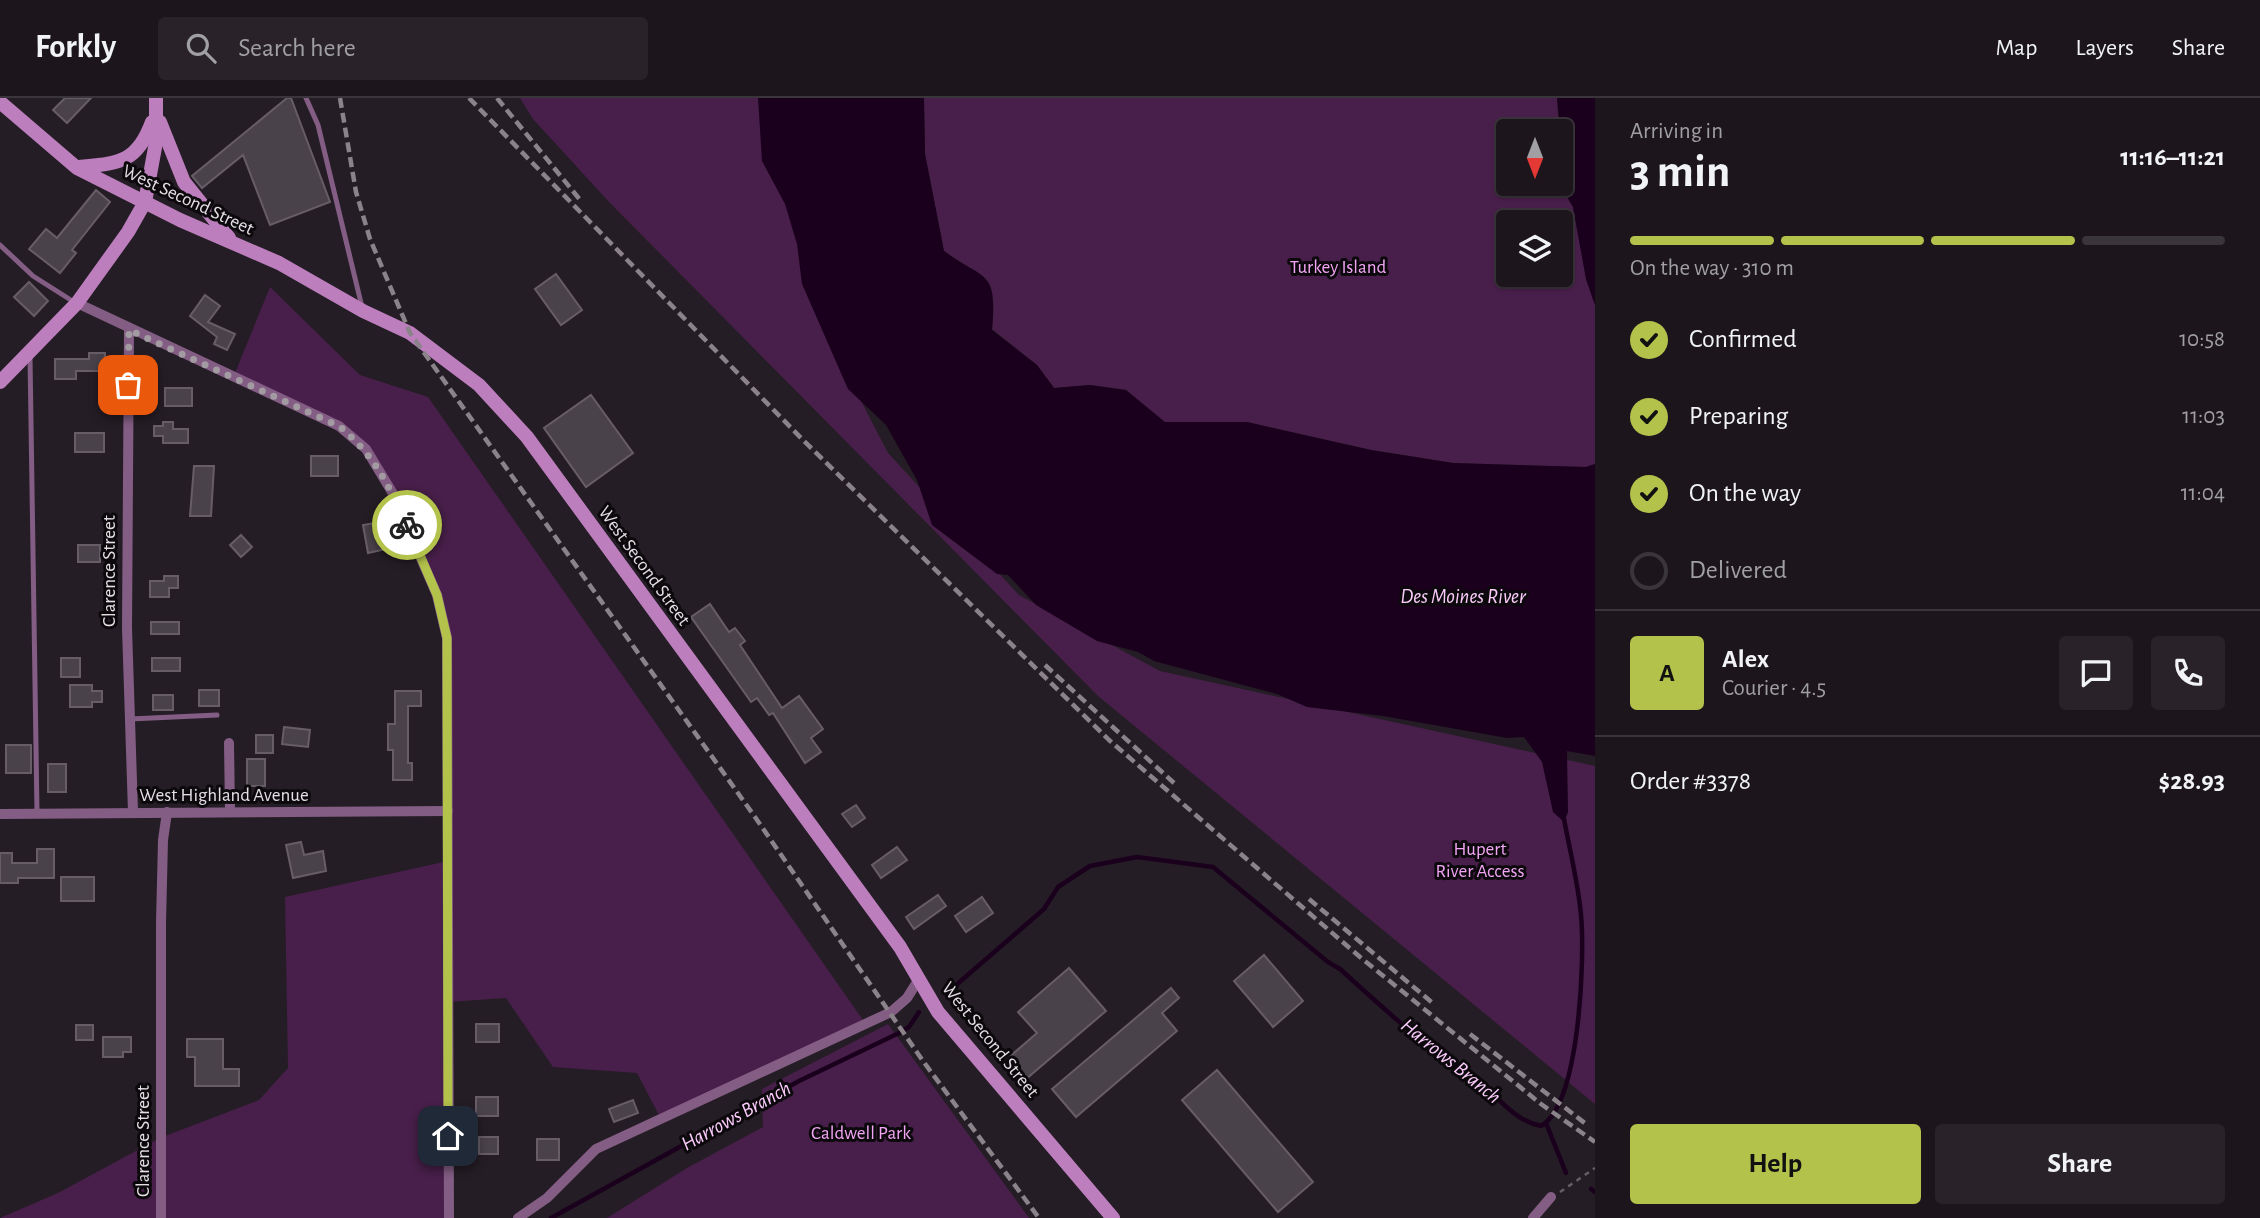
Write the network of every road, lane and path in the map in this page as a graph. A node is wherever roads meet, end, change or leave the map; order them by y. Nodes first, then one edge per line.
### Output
1 (306, 98) edge
2 (0, 102) edge
3 (156, 104) edge
4 (78, 168) junction
5 (145, 202) junction
6 (232, 242) junction
7 (0, 245) edge
8 (77, 303) junction
9 (363, 311) junction
10 (129, 330) junction
11 (30, 352) junction
12 (0, 382) edge
13 (217, 715) dead end
14 (130, 719) junction
15 (229, 743) dead end
16 (448, 811) junction
17 (133, 812) junction
18 (167, 812) junction
19 (230, 812) junction
20 (37, 813) junction
21 (0, 814) edge
22 (919, 979) junction
23 (1595, 1168) edge
24 (1551, 1197) joint
25 (451, 1217) edge
26 (161, 1218) edge
27 (518, 1218) edge
28 (1112, 1218) edge
29 (1533, 1218) edge

1 - 9 lane
2 - 4 main road, West Second Street
3 - 4 main road
3 - 5 main road
3 - 6 main road
4 - 5 main road, West Second Street
5 - 6 main road, West Second Street
5 - 8 main road
6 - 9 main road, West Second Street
7 - 8 lane
8 - 10 street
8 - 11 main road
9 - 22 main road, West Second Street
10 - 14 street, Clarence Street
10 - 16 street
11 - 12 main road
11 - 20 lane
13 - 14 lane
14 - 17 street, Clarence Street
15 - 19 street
16 - 19 street, West Highland Avenue
16 - 25 street
17 - 18 street, West Highland Avenue
17 - 20 street, West Highland Avenue
18 - 19 street, West Highland Avenue
18 - 26 street, Clarence Street
20 - 21 street, West Highland Avenue
22 - 27 street
22 - 28 main road, West Second Street
23 - 24 path
24 - 29 street

